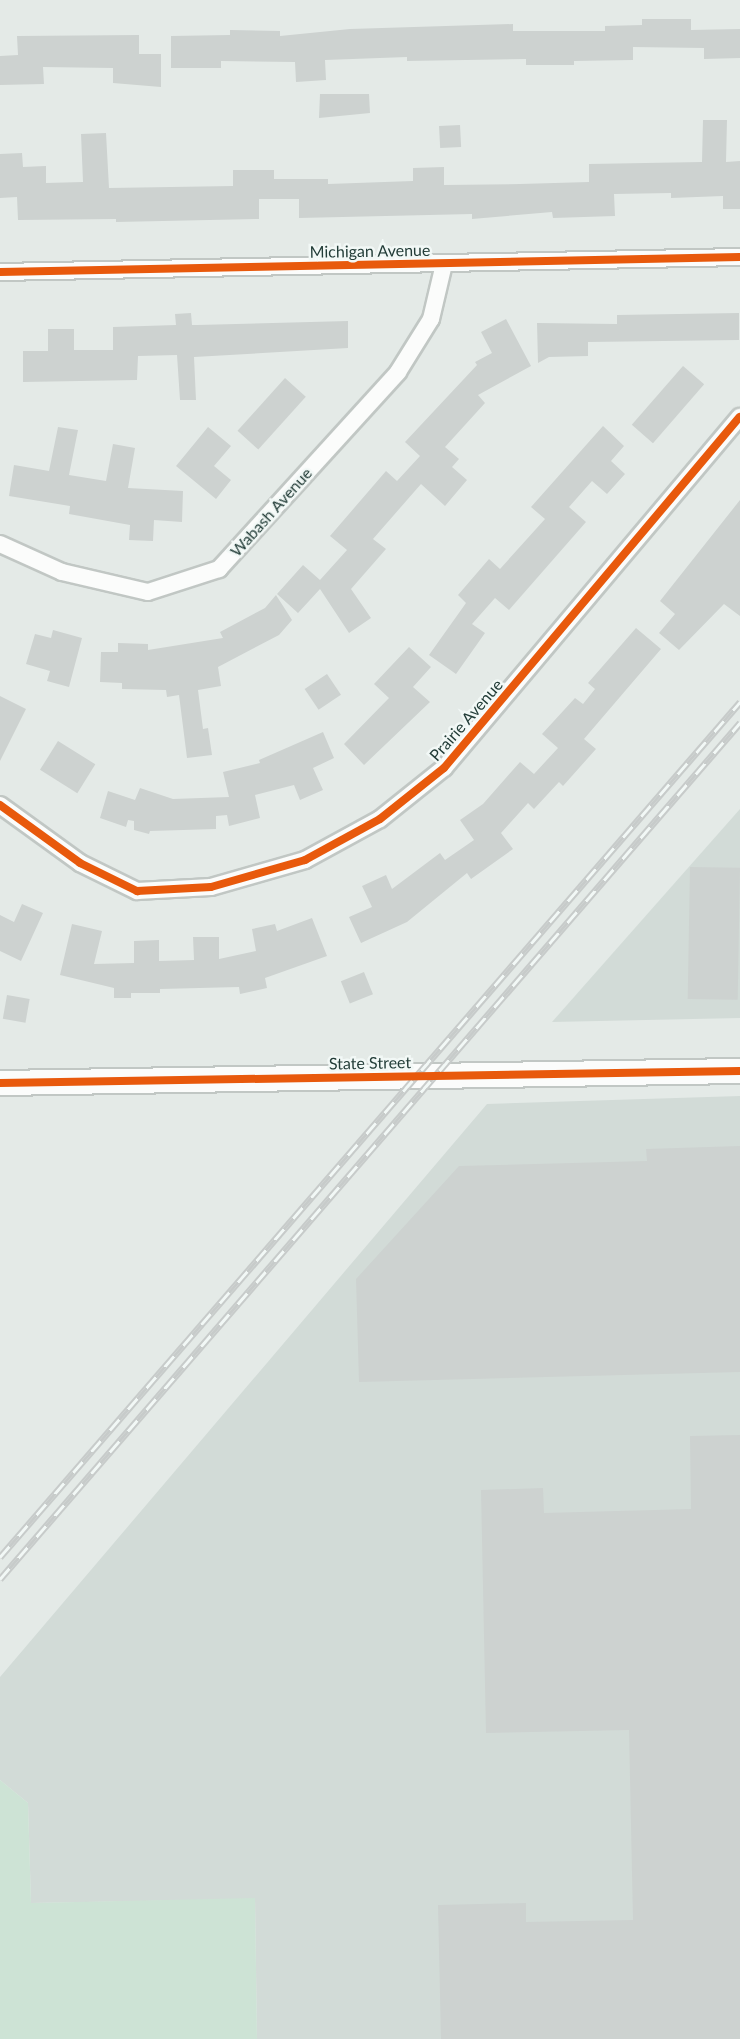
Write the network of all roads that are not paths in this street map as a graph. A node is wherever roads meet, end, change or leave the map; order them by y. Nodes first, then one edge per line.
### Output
1 (740, 256) edge
2 (444, 264) junction
3 (0, 272) edge
4 (740, 417) edge
5 (0, 544) edge
6 (0, 805) edge
7 (740, 1071) edge
8 (0, 1083) edge

1 - 2 street, Michigan Avenue
2 - 3 street, Michigan Avenue
2 - 5 street, Wabash Avenue
4 - 6 street, Prairie Avenue
7 - 8 street, State Street

